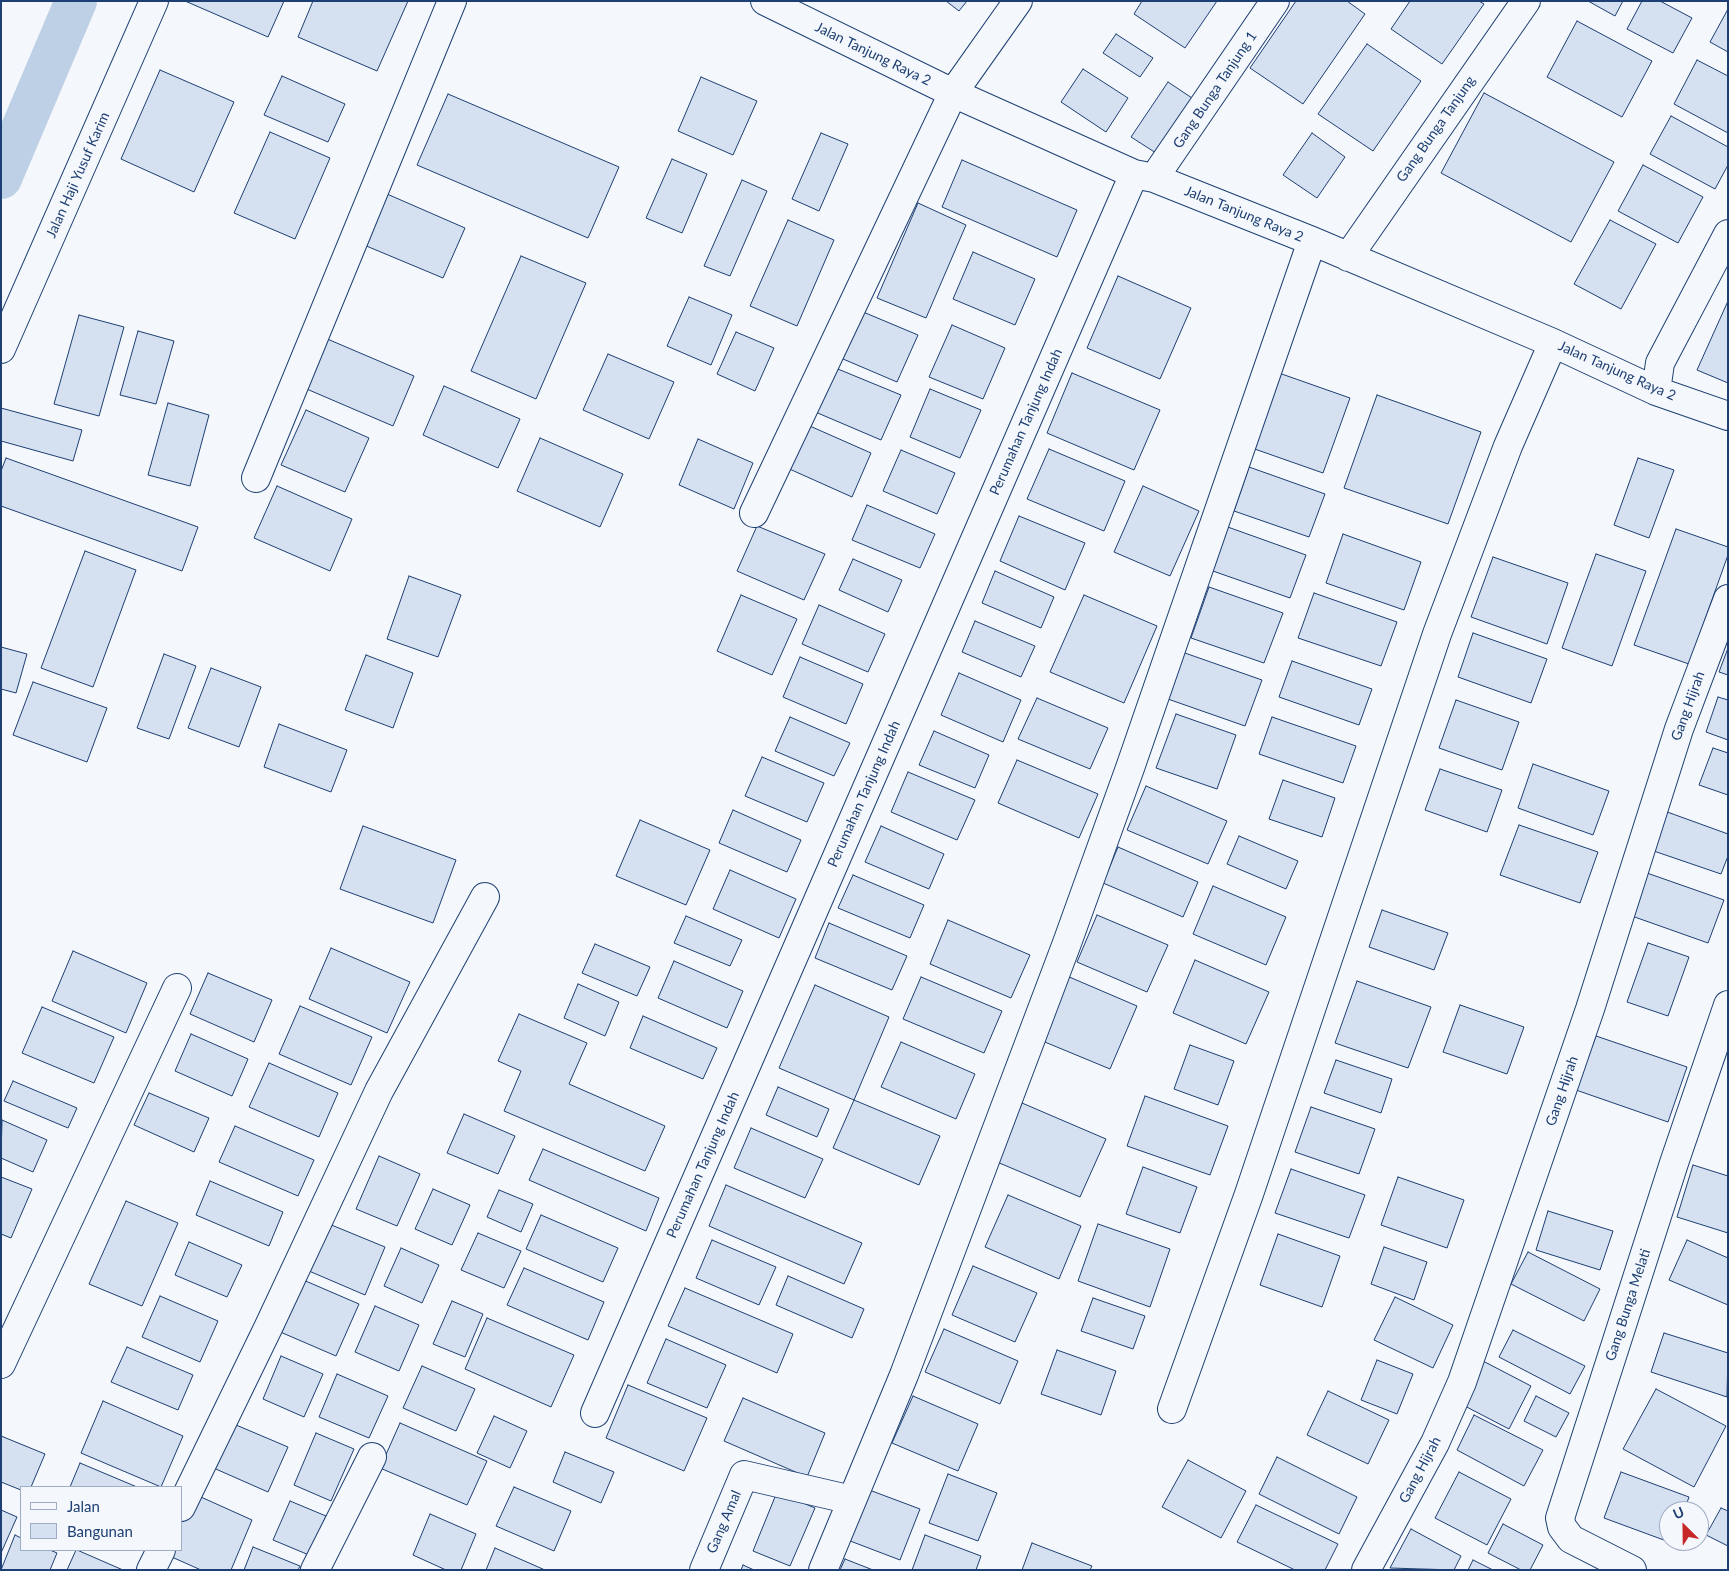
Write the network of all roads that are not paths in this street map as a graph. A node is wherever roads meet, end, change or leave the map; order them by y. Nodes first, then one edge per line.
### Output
1 (154, 1) edge
2 (452, 1) edge
3 (765, 1) edge
4 (1018, 1) edge
5 (1275, 1) edge
6 (1526, 1) edge
7 (953, 93) junction
8 (1144, 176) junction
9 (1728, 234) edge
10 (1312, 241) junction
11 (1348, 257) junction
12 (1553, 343) junction
13 (1, 349) edge
14 (1656, 391) junction
15 (1728, 416) edge
16 (256, 478) dead end
17 (754, 513) dead end
18 (1728, 600) edge
19 (485, 897) dead end
20 (177, 988) dead end
21 (1728, 1005) edge
22 (1, 1364) edge
23 (1172, 1409) dead end
24 (595, 1413) dead end
25 (372, 1457) dead end
26 (852, 1500) junction
27 (182, 1505) edge
28 (160, 1551) edge
29 (151, 1570) edge
30 (315, 1570) edge
31 (704, 1570) edge
32 (823, 1570) edge
33 (1366, 1570) edge
34 (1632, 1570) edge

1 - 13 street, Jalan Haji Yusuf Karim
2 - 16 street
3 - 7 street, Jalan Tanjung Raya 2
4 - 7 street
5 - 8 street, Gang Bunga Tanjung 1
6 - 11 street, Gang Bunga Tanjung
7 - 8 street, Jalan Tanjung Raya 2
7 - 17 street
8 - 10 street, Jalan Tanjung Raya 2
8 - 24 street, Perumahan Tanjung Indah
9 - 14 street
10 - 11 street, Jalan Tanjung Raya 2
10 - 26 street
11 - 12 street, Jalan Tanjung Raya 2
12 - 14 street, Jalan Tanjung Raya 2
12 - 23 street
14 - 15 street, Jalan Tanjung Raya 2
18 - 33 street, Gang Hijrah
19 - 27 street
20 - 22 street
21 - 34 street, Gang Bunga Melati
25 - 30 street
26 - 31 street, Gang Amal
26 - 32 street
28 - 29 street

